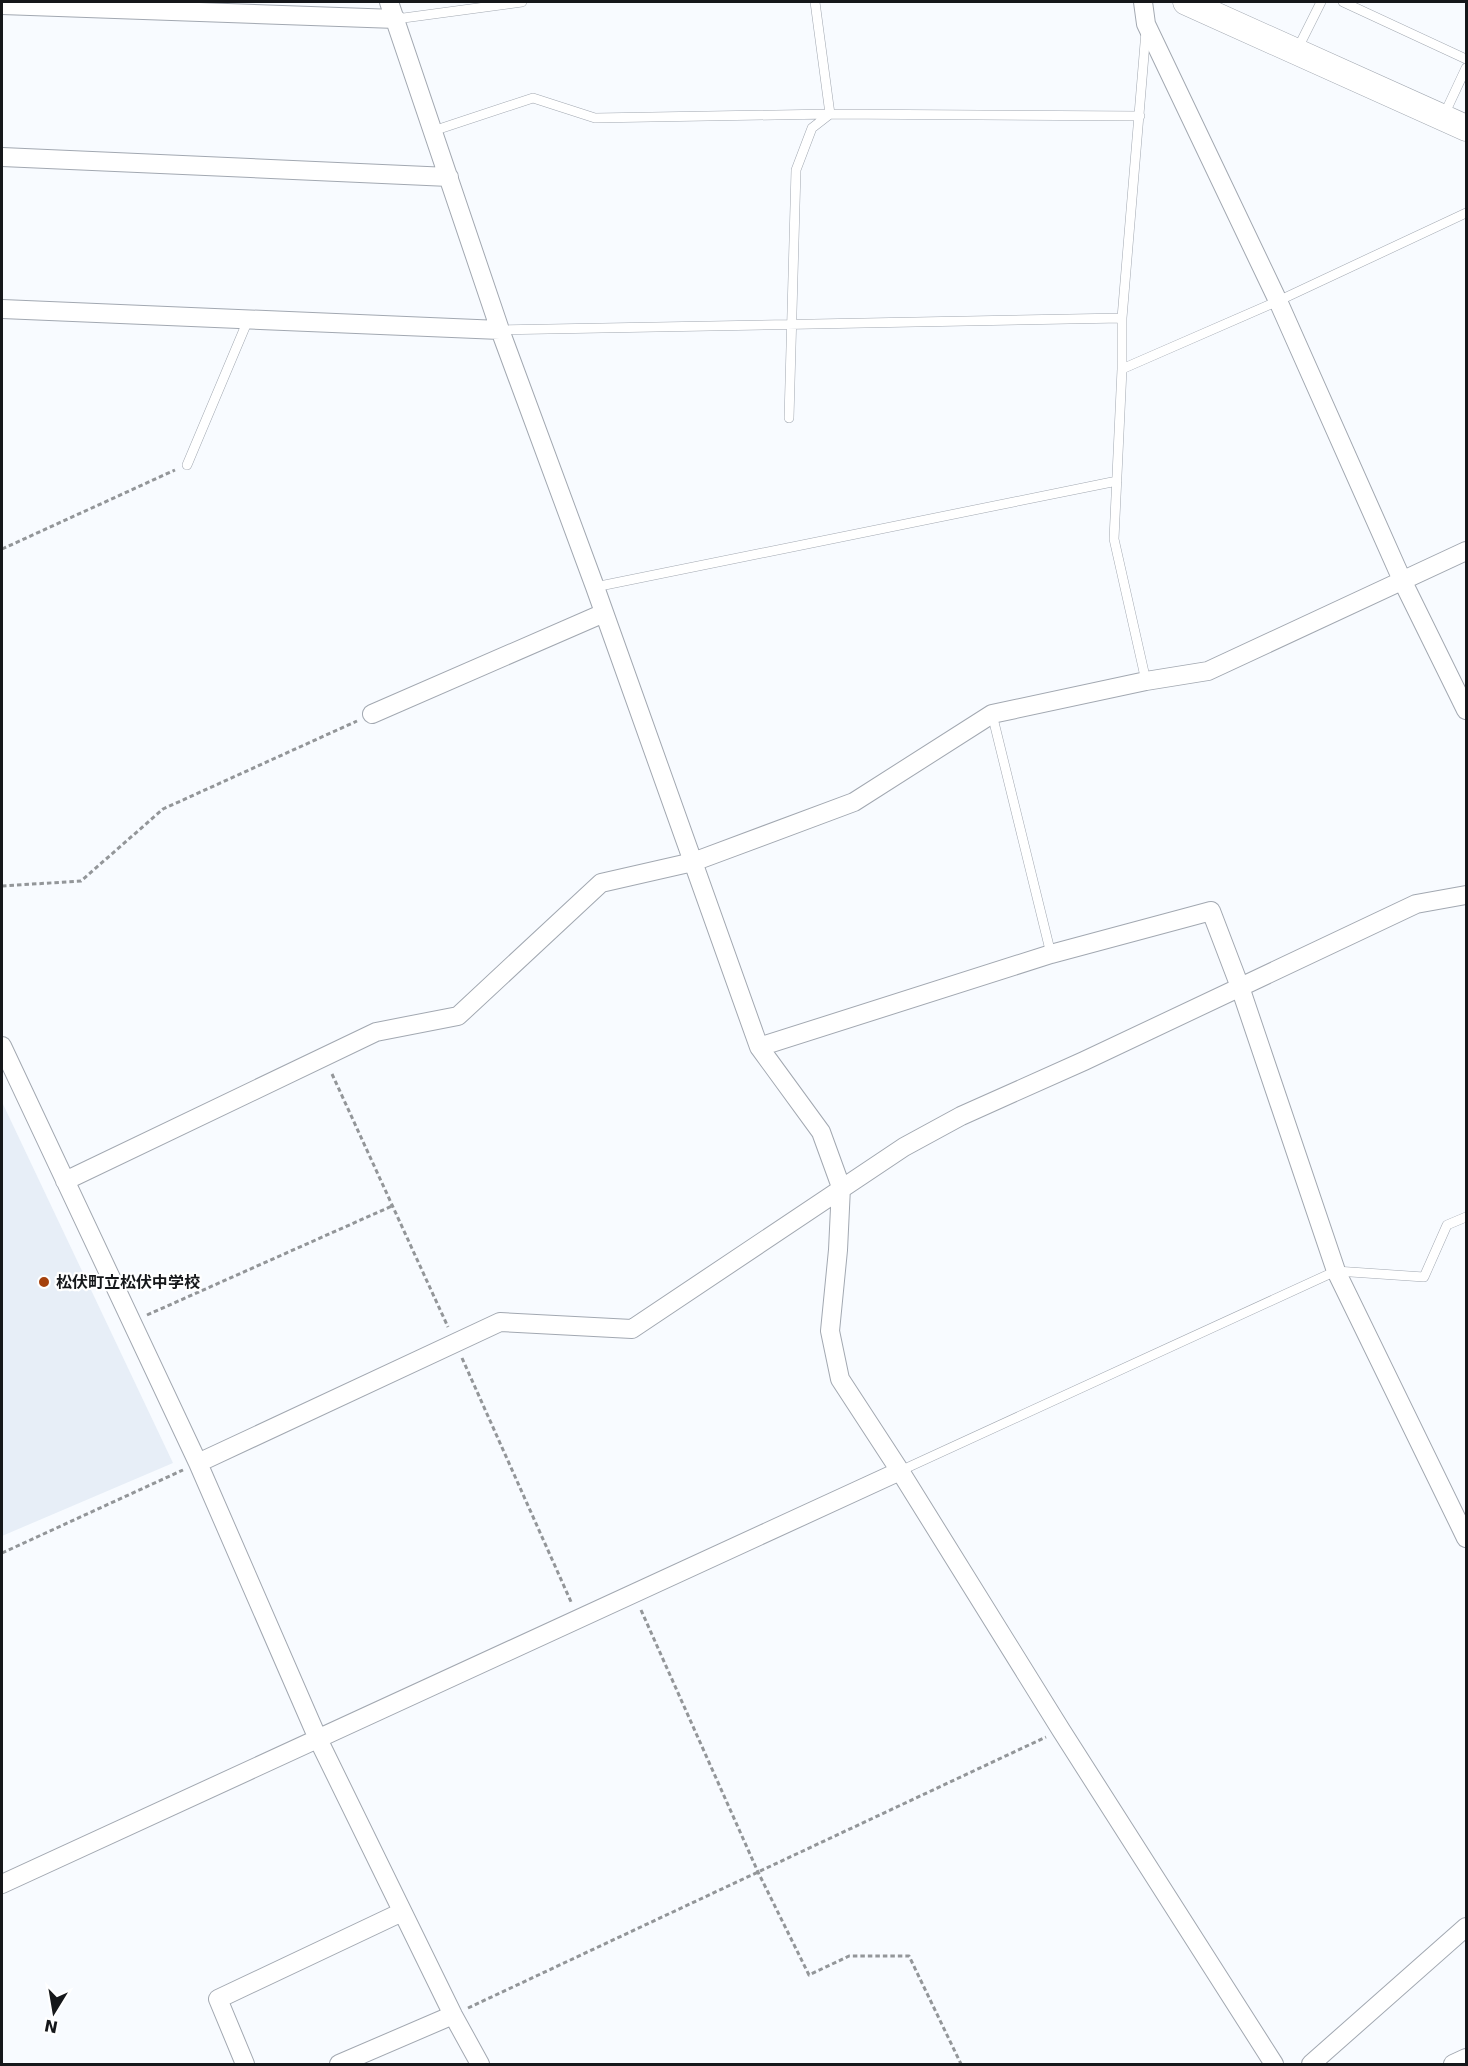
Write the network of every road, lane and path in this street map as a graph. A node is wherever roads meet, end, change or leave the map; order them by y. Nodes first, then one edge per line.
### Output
1 (389, 2) edge
2 (522, 2) edge
3 (816, 2) edge
4 (1185, 2) edge
5 (1321, 2) edge
6 (1342, 2) edge
7 (2, 5) edge
8 (467, 5) edge
9 (1142, 8) edge
10 (396, 19) junction
11 (1297, 50) junction
12 (1467, 59) edge
13 (1467, 68) edge
14 (830, 114) junction
15 (1140, 116) junction
16 (1443, 117) junction
17 (1467, 128) edge
18 (433, 131) junction
19 (2, 158) edge
20 (449, 177) junction
21 (1467, 213) edge
22 (1278, 301) junction
23 (2, 309) edge
24 (1122, 318) junction
25 (248, 320) junction
26 (792, 325) junction
27 (500, 330) junction
28 (1122, 369) junction
29 (789, 418) dead end
30 (187, 465) joint
31 (1117, 482) junction
32 (2, 549) edge
33 (1467, 551) edge
34 (1402, 580) junction
35 (595, 587) junction
36 (604, 612) junction
37 (1146, 681) junction
38 (1467, 710) edge
39 (372, 714) joint
40 (992, 714) junction
41 (693, 861) junction
42 (2, 886) edge
43 (1467, 895) edge
44 (1051, 954) junction
45 (1240, 987) junction
46 (2, 1046) edge
47 (759, 1047) junction
48 (65, 1181) junction
49 (841, 1188) junction
50 (392, 1206) dead end
51 (1467, 1217) edge
52 (1336, 1271) junction
53 (132, 1322) junction
54 (198, 1463) junction
55 (900, 1471) junction
56 (1467, 1538) edge
57 (2, 1553) edge
58 (633, 1594) junction
59 (1061, 1730) junction
60 (318, 1739) junction
61 (758, 1872) junction
62 (2, 1884) edge
63 (402, 1912) junction
64 (1467, 1927) edge
65 (453, 2015) junction
66 (1467, 2058) edge
67 (245, 2064) edge
68 (339, 2064) edge
69 (480, 2064) edge
70 (961, 2064) edge
71 (1274, 2064) edge
72 (1311, 2064) edge
73 (1453, 2064) edge

1 - 10 street
2 - 8 lane
3 - 14 lane
4 - 11 street
5 - 11 lane
6 - 12 lane
7 - 10 street
8 - 10 lane
9 - 15 lane
9 - 22 street
10 - 18 street
11 - 16 street
13 - 16 lane
14 - 15 lane
14 - 18 lane
14 - 26 lane
15 - 24 lane
16 - 17 street
18 - 20 street
19 - 20 street
20 - 27 street
21 - 22 lane
22 - 28 lane
22 - 34 street
23 - 25 street
24 - 26 lane
24 - 28 lane
25 - 27 street
25 - 30 lane
26 - 27 lane
26 - 29 lane
27 - 35 street
28 - 31 lane
30 - 32 path
31 - 35 lane
31 - 37 lane
33 - 34 street
34 - 37 street
34 - 38 street
35 - 36 street
36 - 39 street
36 - 41 street
37 - 40 street
39 - 42 path
40 - 41 street
40 - 44 lane
41 - 47 street
41 - 48 street
43 - 45 street
44 - 45 street
44 - 47 street
45 - 49 street
45 - 52 street
46 - 48 street
47 - 49 street
48 - 53 street
49 - 54 street
49 - 55 street
50 - 53 path
51 - 52 lane
52 - 55 lane
52 - 56 street
53 - 54 street
54 - 57 path
54 - 60 street
55 - 58 street
55 - 59 street
58 - 60 street
58 - 61 path
59 - 61 path
59 - 71 street
60 - 62 street
60 - 63 street
61 - 65 path
61 - 70 path
63 - 65 street
63 - 67 street
64 - 72 street
65 - 68 street
65 - 69 street
66 - 73 street

